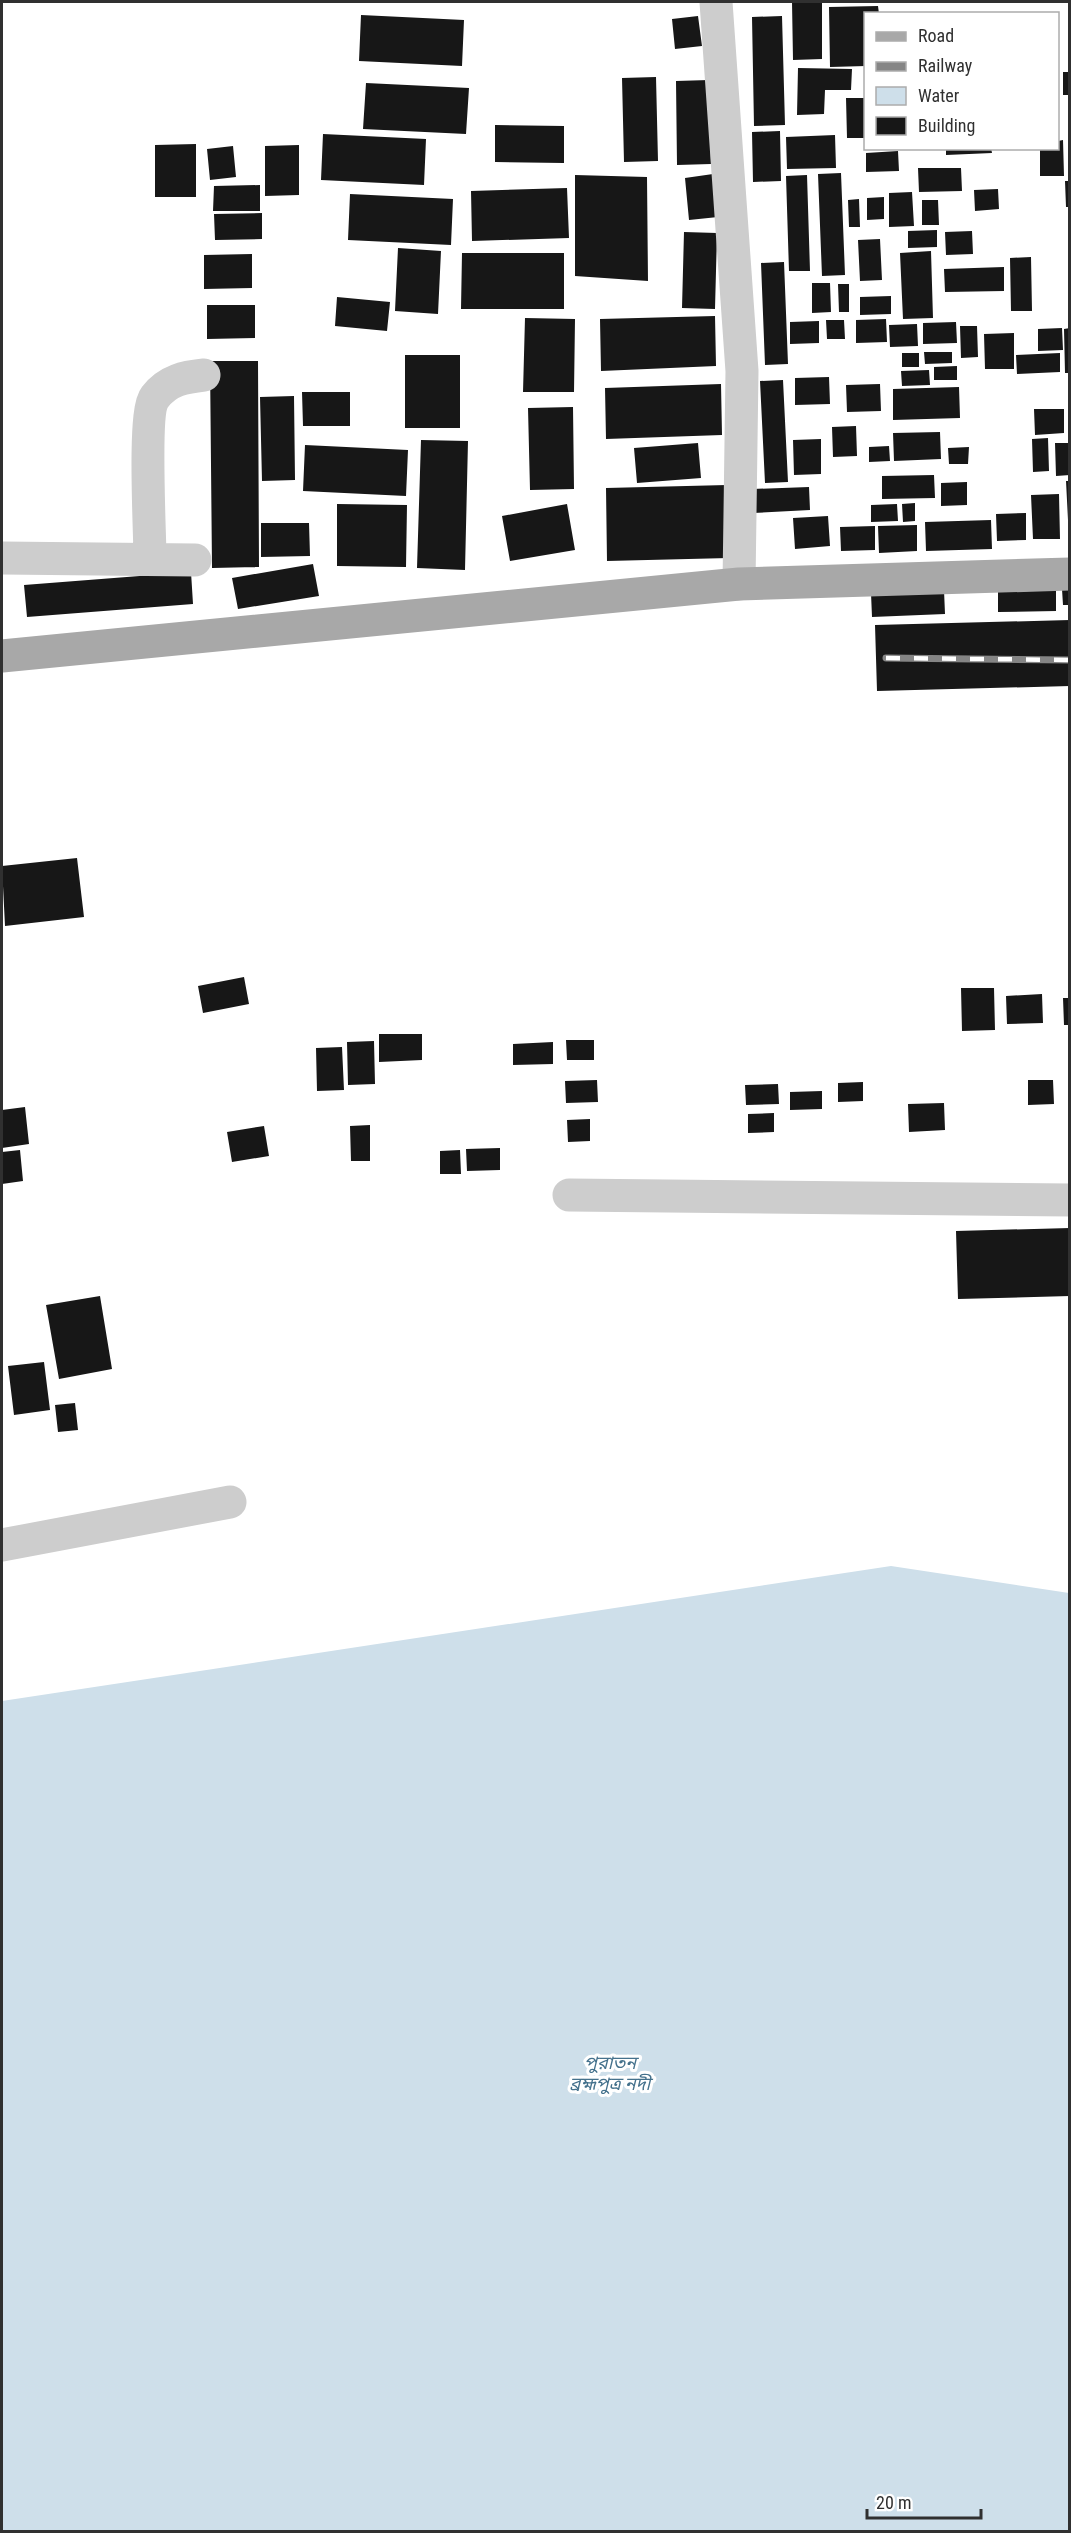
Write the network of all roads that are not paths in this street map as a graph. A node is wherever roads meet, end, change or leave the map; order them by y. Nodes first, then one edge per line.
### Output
1 (716, 2) edge
2 (204, 375) dead end
3 (2, 558) edge
4 (150, 559) junction
5 (195, 560) dead end
6 (1070, 574) edge
7 (739, 584) junction
8 (2, 656) edge
9 (569, 1195) dead end
10 (1070, 1200) edge
11 (230, 1502) dead end
12 (2, 1545) edge

1 - 7 street
2 - 4 street
3 - 4 street
4 - 5 street
6 - 7 main road
7 - 8 main road
9 - 10 street
11 - 12 street

